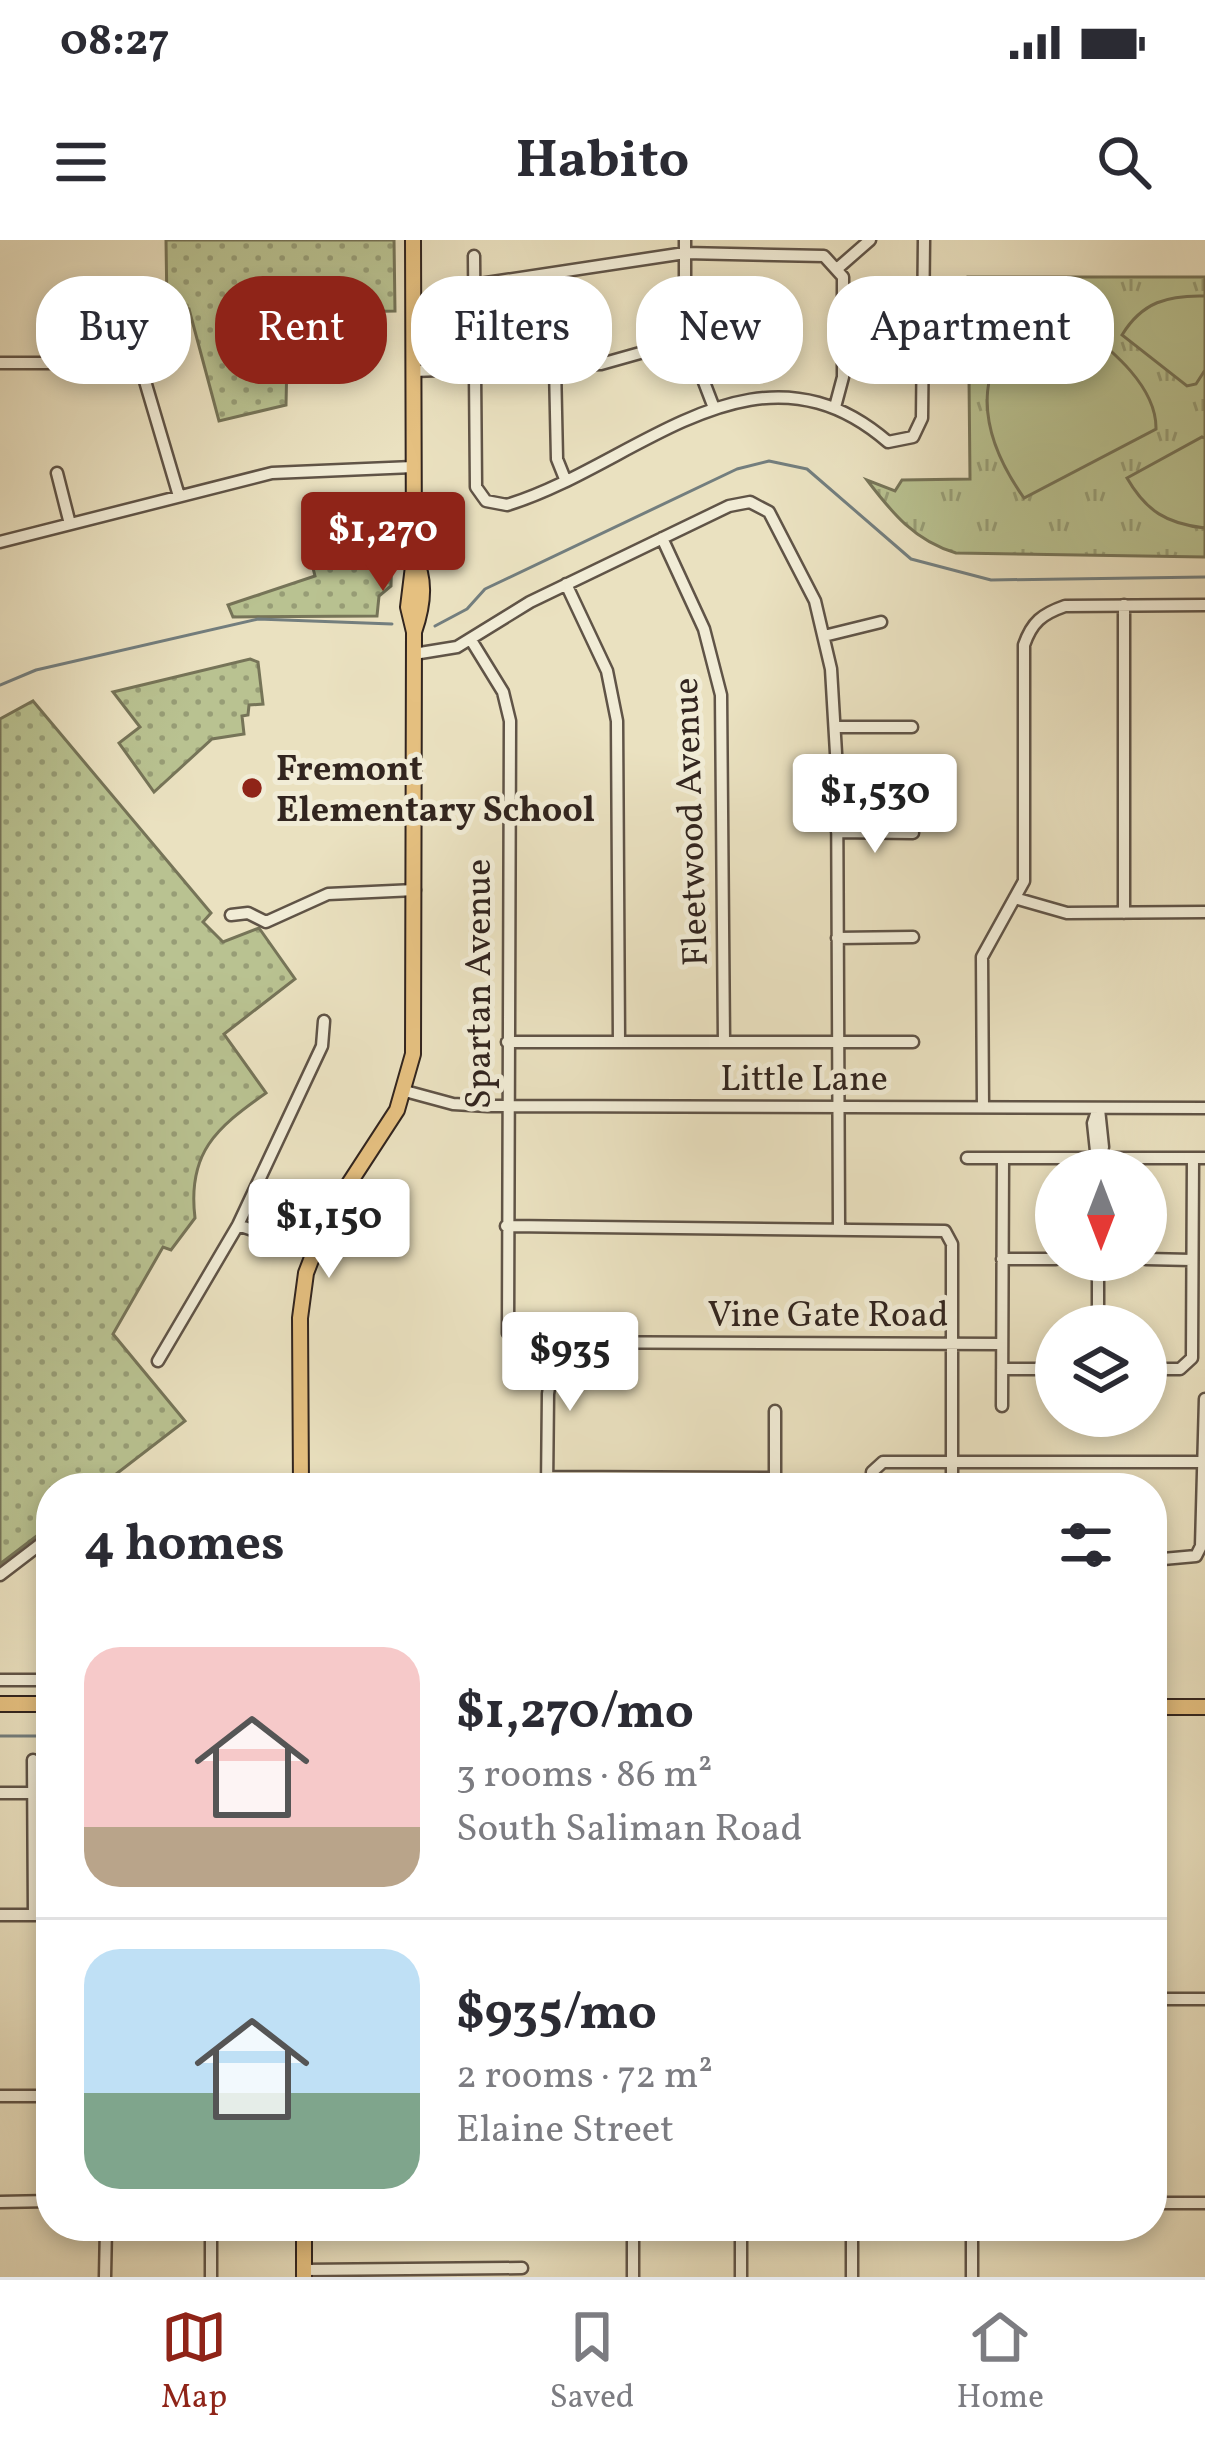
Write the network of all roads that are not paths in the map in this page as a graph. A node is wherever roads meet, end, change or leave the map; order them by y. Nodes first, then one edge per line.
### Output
1 (413, 240) edge
2 (870, 240) edge
3 (924, 240) edge
4 (685, 246) edge
5 (474, 256) dead end
6 (838, 268) junction
7 (413, 276) edge
8 (473, 276) edge
9 (522, 276) edge
10 (0, 363) edge
11 (414, 384) edge
12 (476, 384) edge
13 (555, 384) edge
14 (705, 384) edge
15 (835, 406) junction
16 (714, 408) junction
17 (413, 467) junction
18 (56, 473) dead end
19 (565, 478) junction
20 (179, 496) junction
21 (70, 524) junction
22 (662, 538) junction
23 (0, 542) edge
24 (566, 584) junction
25 (1124, 605) junction
26 (1205, 605) edge
27 (881, 622) dead end
28 (824, 636) junction
29 (471, 640) junction
30 (414, 654) junction
31 (836, 727) junction
32 (912, 727) dead end
33 (837, 832) junction
34 (913, 833) dead end
35 (415, 890) junction
36 (1018, 899) junction
37 (1124, 913) junction
38 (1205, 913) edge
39 (231, 915) dead end
40 (913, 937) dead end
41 (837, 938) junction
42 (324, 1021) dead end
43 (507, 1042) junction
44 (619, 1042) junction
45 (724, 1042) junction
46 (837, 1042) junction
47 (913, 1042) dead end
48 (405, 1091) junction
49 (506, 1106) junction
50 (838, 1107) junction
51 (983, 1107) junction
52 (1098, 1108) junction
53 (1205, 1108) edge
54 (1097, 1149) edge
55 (967, 1158) dead end
56 (1003, 1158) junction
57 (1199, 1158) edge
58 (1035, 1160) edge
59 (1167, 1160) edge
60 (238, 1225) junction
61 (506, 1226) junction
62 (838, 1227) junction
63 (312, 1251) junction
64 (1002, 1259) junction
65 (1035, 1259) edge
66 (1167, 1259) edge
67 (1192, 1260) junction
68 (511, 1336) joint
69 (556, 1342) junction
70 (952, 1343) junction
71 (1002, 1344) junction
72 (158, 1361) dead end
73 (1167, 1367) edge
74 (1002, 1369) junction
75 (1035, 1369) edge
76 (1205, 1399) edge
77 (1002, 1406) dead end
78 (775, 1411) dead end
79 (952, 1462) junction
80 (1201, 1462) junction
81 (301, 1473) edge
82 (547, 1473) edge
83 (775, 1473) edge
84 (875, 1473) edge
85 (952, 1473) edge
86 (36, 1547) edge
87 (1167, 1559) edge
88 (0, 1575) edge
89 (0, 1680) edge
90 (36, 1680) edge
91 (0, 1704) edge
92 (36, 1704) edge
93 (1167, 1707) edge
94 (1205, 1707) edge
95 (33, 1760) dead end
96 (0, 1792) edge
97 (33, 1793) junction
98 (34, 1870) joint
99 (0, 1915) edge
100 (34, 1915) joint
101 (1167, 1999) edge
102 (1205, 1999) edge
103 (0, 2096) edge
104 (36, 2096) edge
105 (36, 2201) edge
106 (0, 2202) edge
107 (1167, 2203) edge
108 (1205, 2203) edge
109 (106, 2241) edge
110 (211, 2241) edge
111 (304, 2241) edge
112 (633, 2241) edge
113 (740, 2241) edge
114 (852, 2241) edge
115 (972, 2241) edge
116 (522, 2268) dead end
117 (304, 2273) edge
118 (105, 2277) edge
119 (211, 2277) edge
120 (633, 2277) edge
121 (741, 2277) edge
122 (852, 2277) edge
123 (972, 2277) edge

1 - 7 main road
2 - 6 street
3 - 15 street
4 - 6 street
4 - 9 street
5 - 8 street
6 - 15 street
10 - 20 street
11 - 17 main road
12 - 19 street
13 - 19 street
14 - 16 street
15 - 16 street
16 - 19 street
17 - 20 street
17 - 30 main road
18 - 21 street
20 - 21 street
21 - 23 street
22 - 24 street
22 - 28 street
22 - 45 street, Fleetwood Avenue
24 - 29 street
24 - 44 street
25 - 26 street
25 - 36 street
25 - 37 street
27 - 28 street
28 - 31 street
29 - 30 street
29 - 43 street, Spartan Avenue
30 - 35 main road
31 - 32 street
31 - 33 street
33 - 34 street
33 - 41 street
35 - 39 street
35 - 48 main road
36 - 37 street
36 - 51 street
37 - 38 street
40 - 41 street
41 - 46 street
42 - 60 street
43 - 44 street
43 - 49 street, Spartan Avenue
44 - 45 street
45 - 46 street
46 - 47 street
46 - 50 street
48 - 49 street, Little Lane
48 - 63 main road
49 - 50 street, Little Lane
49 - 61 street, Spartan Avenue
50 - 51 street, Little Lane
50 - 62 street
51 - 52 street, Little Lane
52 - 53 street, Little Lane
52 - 54 street
55 - 56 street
56 - 58 street
56 - 64 street
57 - 59 street
57 - 67 street
60 - 63 street
60 - 72 street
61 - 62 street
61 - 68 street, Spartan Avenue
62 - 70 street
63 - 81 main road
64 - 65 street
64 - 71 street
66 - 67 street
67 - 73 street
68 - 69 street, Vine Gate Road
69 - 70 street, Vine Gate Road
69 - 82 street
70 - 71 street, Vine Gate Road
70 - 79 street
71 - 74 street
74 - 75 street
74 - 77 street
76 - 80 street
78 - 83 street
79 - 80 street
79 - 84 street
79 - 85 street
80 - 87 street
86 - 88 street
89 - 90 street
91 - 92 main road
93 - 94 main road
95 - 97 street
96 - 97 street
97 - 98 street
98 - 100 street
99 - 100 street
101 - 102 street
103 - 104 street
105 - 106 street
107 - 108 street
109 - 118 street
110 - 119 street
111 - 117 main road
112 - 120 street
113 - 121 street
114 - 122 street
115 - 123 street
116 - 117 street

